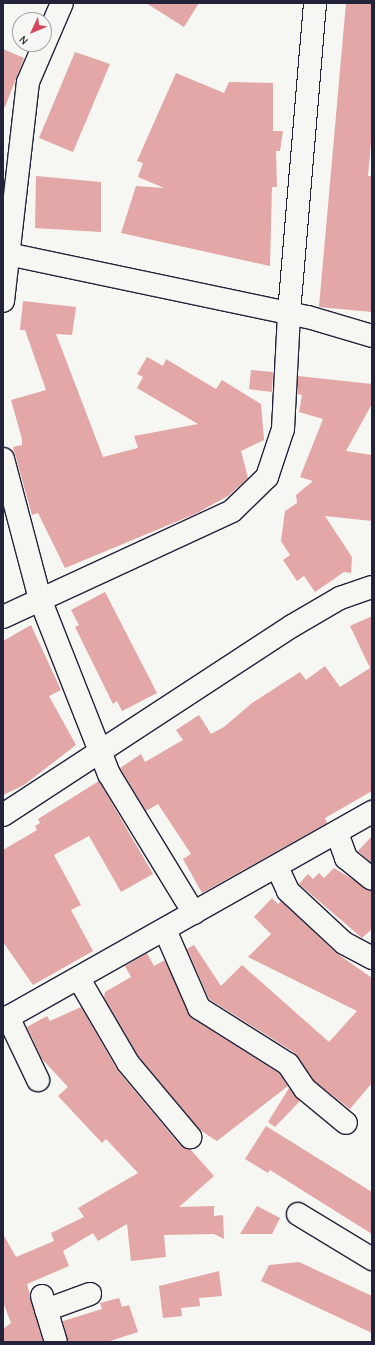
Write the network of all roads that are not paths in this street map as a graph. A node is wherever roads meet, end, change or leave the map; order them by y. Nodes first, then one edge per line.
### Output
1 (62, 3) edge
2 (315, 3) edge
3 (7, 254) edge
4 (3, 301) edge
5 (289, 313) junction
6 (372, 336) edge
7 (3, 460) edge
8 (372, 587) edge
9 (40, 599) junction
10 (3, 617) edge
11 (102, 751) junction
12 (372, 812) edge
13 (3, 815) edge
14 (336, 834) junction
15 (277, 867) junction
16 (372, 879) edge
17 (194, 914) junction
18 (165, 930) junction
19 (372, 958) edge
20 (79, 979) junction
21 (6, 1018) edge
22 (38, 1080) dead end
23 (346, 1123) dead end
24 (190, 1137) dead end
25 (298, 1214) dead end
26 (372, 1259) edge
27 (90, 1294) dead end
28 (56, 1342) edge

1 - 3 street
2 - 5 street
3 - 4 street
3 - 5 street
5 - 6 street
5 - 9 street
7 - 9 street
8 - 11 street
9 - 10 street
9 - 11 street
11 - 13 street
11 - 17 street
12 - 14 street
14 - 15 street
14 - 16 street
15 - 17 street
15 - 19 street
17 - 18 street
18 - 20 street
18 - 23 street
20 - 21 street
20 - 24 street
21 - 22 street
25 - 26 street
27 - 28 street

